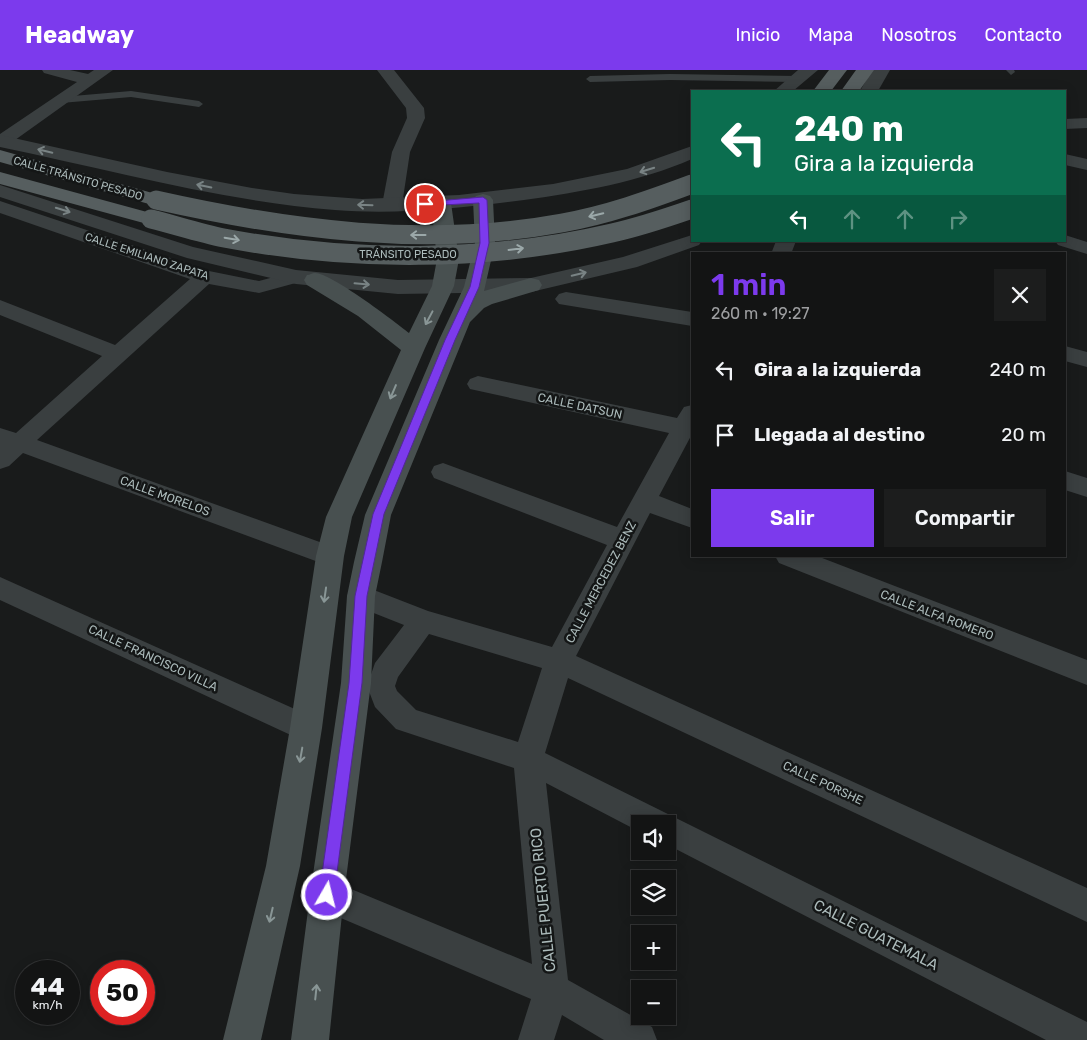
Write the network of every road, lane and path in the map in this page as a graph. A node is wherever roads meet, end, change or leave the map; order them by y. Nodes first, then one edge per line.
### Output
1 (50, 70) edge
2 (105, 70) edge
3 (384, 70) edge
4 (838, 70) edge
5 (864, 70) edge
6 (881, 70) edge
7 (669, 74) edge
8 (803, 75) edge
9 (590, 79) dead end
10 (90, 80) junction
11 (784, 90) edge
12 (823, 90) edge
13 (851, 90) edge
14 (870, 90) edge
15 (61, 100) junction
16 (199, 104) dead end
17 (1066, 124) edge
18 (1087, 124) edge
19 (1, 146) edge
20 (691, 152) edge
21 (1066, 159) edge
22 (1087, 165) edge
23 (0, 178) edge
24 (691, 184) edge
25 (483, 200) junction
26 (4, 203) edge
27 (441, 203) junction
28 (392, 205) junction
29 (154, 209) junction
30 (691, 209) edge
31 (691, 241) edge
32 (1066, 241) edge
33 (1087, 248) edge
34 (205, 277) junction
35 (306, 278) junction
36 (531, 285) junction
37 (443, 286) junction
38 (475, 287) junction
39 (566, 299) dead end
40 (0, 307) edge
41 (691, 319) edge
42 (450, 340) junction
43 (413, 348) junction
44 (1066, 353) edge
45 (119, 355) junction
46 (1087, 360) edge
47 (478, 384) dead end
48 (688, 421) edge
49 (9, 440) edge
50 (0, 460) edge
51 (443, 472) dead end
52 (1066, 480) edge
53 (1087, 488) edge
54 (644, 500) junction
55 (691, 519) edge
56 (622, 540) junction
57 (330, 556) junction
58 (791, 557) edge
59 (0, 588) edge
60 (361, 596) junction
61 (424, 620) junction
62 (559, 661) junction
63 (1087, 673) edge
64 (368, 684) junction
65 (306, 728) junction
66 (528, 758) junction
67 (639, 815) edge
68 (676, 833) edge
69 (327, 895) junction
70 (1087, 905) edge
71 (552, 990) junction
72 (242, 1040) edge
73 (310, 1040) edge
74 (536, 1040) edge
75 (639, 1040) edge
76 (1084, 1040) edge

1 - 10 street
2 - 10 street
3 - 28 street
4 - 12 main road
5 - 13 main road
6 - 14 street
7 - 8 lane
7 - 9 lane
8 - 11 street
10 - 15 street
15 - 16 lane
15 - 19 street
17 - 18 street
28 -> 19 street
19 - 29 main road, CALLE TRÁNSITO PESADO
20 -> 25 street
21 - 22 street
23 - 29 main road, CALLE TRÁNSITO PESADO
24 -> 29 main road, TRÁNSITO PESADO, bridge
25 - 27 street
25 - 38 main road
26 - 34 street, CALLE EMILIANO ZAPATA
26 -> 35 street
27 - 28 street
27 - 37 main road
29 -> 30 main road, TRÁNSITO PESADO, bridge
36 -> 31 street
32 - 33 street
34 - 35 street, CALLE EMILIANO ZAPATA
34 - 45 street
35 -> 37 street
35 - 43 main road
36 - 38 street
36 - 42 main road
37 - 38 street
37 -> 43 main road
38 - 42 main road
39 - 41 street
40 - 45 street
42 - 60 main road
43 -> 57 main road
44 - 46 street
45 - 49 street
47 - 48 street, CALLE DATSUN
48 - 54 street, CALLE MERCEDEZ BENZ
49 - 50 street
49 - 57 street, CALLE MORELOS
51 - 56 street
52 - 53 street
54 - 55 street
54 - 56 street, CALLE MERCEDEZ BENZ
56 - 62 street, CALLE MERCEDEZ BENZ
57 -> 65 main road
58 - 63 street, CALLE ALFA ROMERO
59 - 65 street, CALLE FRANCISCO VILLA
60 - 61 street, CALLE PORSHE
60 - 64 main road
61 - 62 street, CALLE PORSHE
61 - 64 street
62 - 66 street, CALLE MERCEDEZ BENZ
62 - 70 street, CALLE PORSHE
64 - 66 street
64 - 69 main road
65 -> 72 main road
66 - 67 street
66 - 71 street, CALLE PUERTO RICO
68 - 76 street, CALLE GUATEMALA
69 - 71 street
73 -> 69 main road
71 - 74 street, CALLE PUERTO RICO
71 - 75 street

